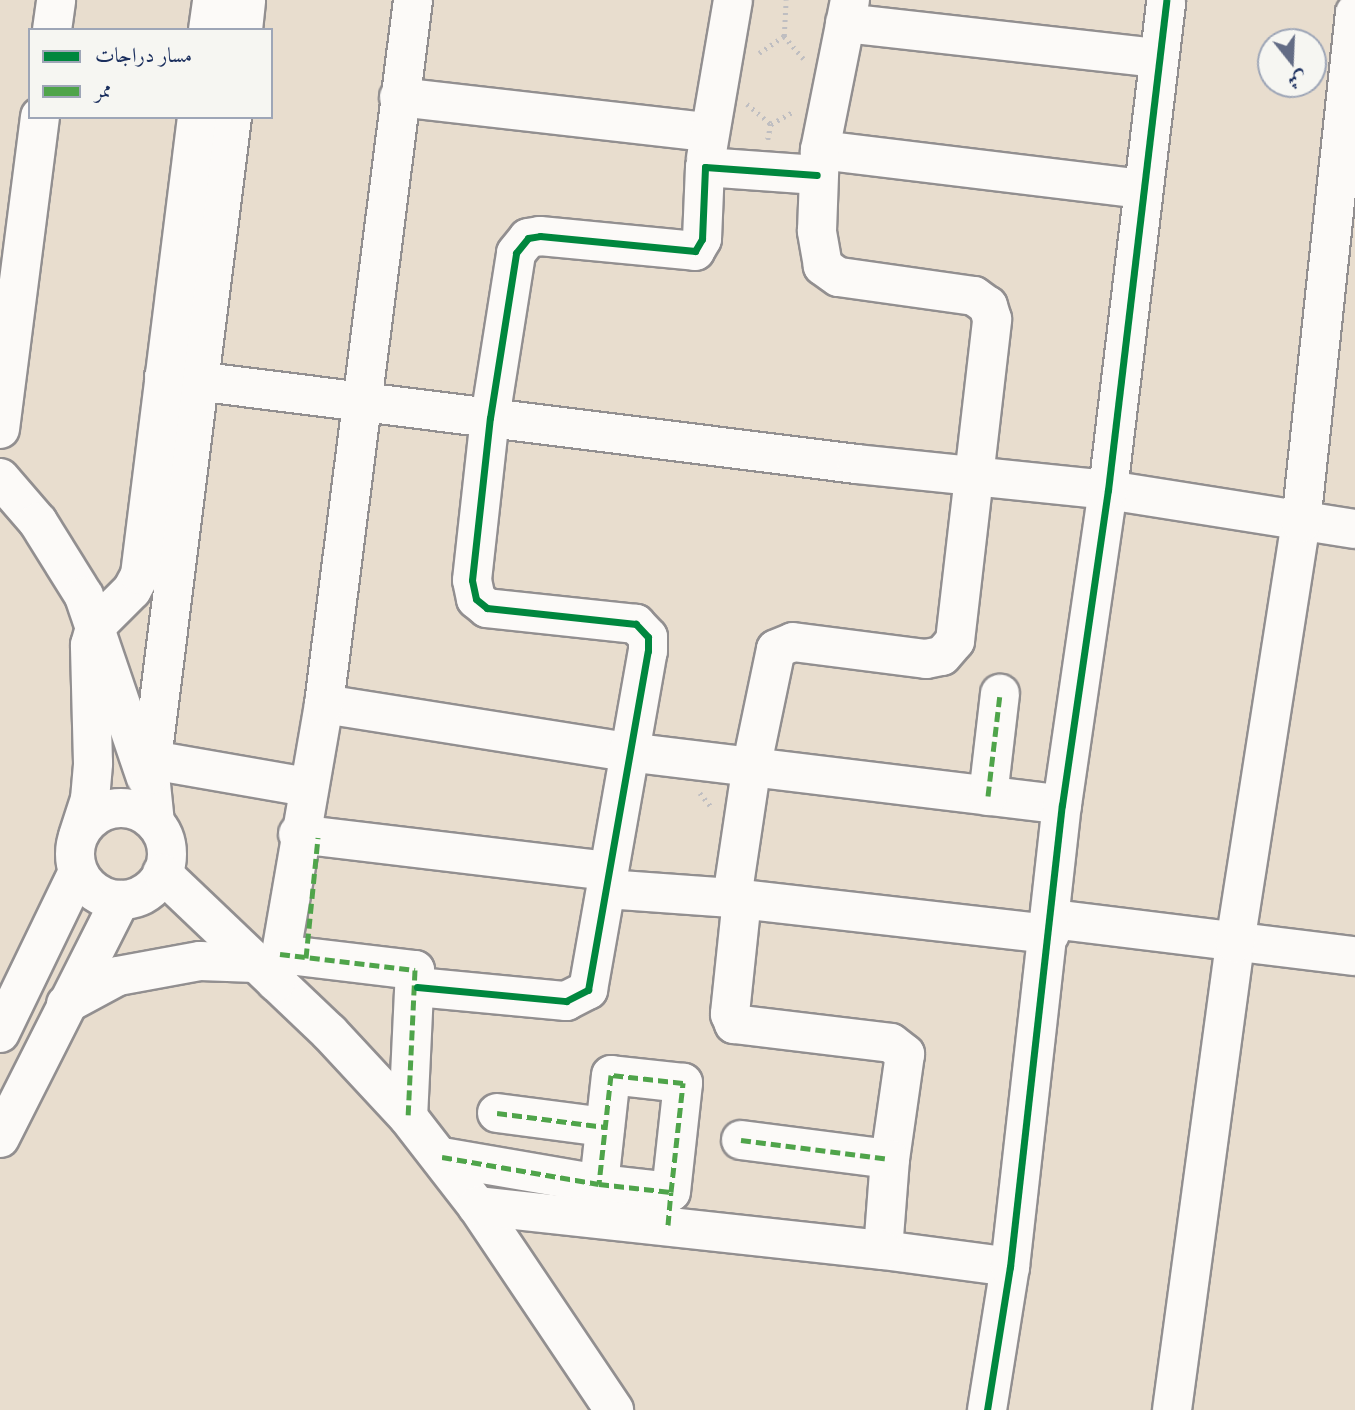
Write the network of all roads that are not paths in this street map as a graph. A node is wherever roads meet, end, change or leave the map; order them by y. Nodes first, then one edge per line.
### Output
1 (56, 0) edge
2 (212, 0) edge
3 (246, 0) edge
4 (413, 0) edge
5 (1167, 0) edge
6 (725, 1) edge
7 (848, 11) edge
8 (1355, 13) edge
9 (52, 28) edge
10 (208, 28) edge
11 (243, 28) edge
12 (1159, 58) junction
13 (399, 97) junction
14 (40, 119) edge
15 (197, 119) edge
16 (232, 119) edge
17 (707, 150) junction
18 (818, 162) junction
19 (1143, 189) junction
20 (182, 380) junction
21 (360, 402) junction
22 (490, 418) junction
23 (0, 429) edge
24 (973, 476) junction
25 (0, 478) edge
26 (1108, 490) junction
27 (1301, 523) junction
28 (1355, 529) edge
29 (95, 627) junction
30 (1000, 694) dead end
31 (324, 704) junction
32 (627, 752) junction
33 (752, 764) junction
34 (307, 787) junction
35 (153, 794) junction
36 (988, 796) junction
37 (1062, 805) junction
38 (308, 836) junction
39 (78, 854) junction
40 (162, 873) junction
41 (607, 880) junction
42 (737, 898) junction
43 (120, 900) junction
44 (1051, 927) junction
45 (1235, 943) junction
46 (1355, 956) edge
47 (279, 964) junction
48 (417, 988) junction
49 (66, 1004) junction
50 (0, 1033) edge
51 (497, 1113) dead end
52 (408, 1117) junction
53 (605, 1127) junction
54 (0, 1138) edge
55 (741, 1140) dead end
56 (442, 1157) junction
57 (890, 1159) junction
58 (599, 1184) junction
59 (477, 1206) junction
60 (670, 1208) junction
61 (883, 1250) junction
62 (1010, 1267) junction
63 (614, 1410) edge
64 (988, 1410) edge
65 (1171, 1410) edge

1 - 9 street
2 - 10 street
3 - 11 street
4 - 13 street
5 - 12 street
6 - 17 street
7 - 12 street
7 - 18 street
8 - 27 street
12 - 19 street
13 - 17 street
13 - 21 street
14 - 23 street
15 - 20 street
16 - 20 street
17 - 18 street
17 - 22 street
18 - 19 street
18 - 24 street
19 - 26 street
20 - 21 street
20 - 29 street
20 - 35 street
21 - 22 street
21 - 31 street
22 - 24 street
22 - 32 street
24 - 26 street
24 - 33 street
25 - 29 street
26 - 27 street
26 - 37 street
27 - 28 street
27 - 45 street
29 - 35 street
29 - 39 street
30 - 36 street
31 - 32 street
31 - 34 street
32 - 33 street
32 - 41 street
33 - 36 street
33 - 42 street
34 - 35 street
34 - 38 street
35 - 39 street
35 - 40 street
36 - 37 street
37 - 44 street
38 - 41 street
38 - 47 street
39 - 43 street
39 - 50 street
40 - 43 street
40 - 47 street
41 - 42 street
41 - 48 street
42 - 44 street
42 - 57 street
43 - 49 street
44 - 45 street
44 - 62 street
45 - 46 street
45 - 65 street
47 - 48 street
47 - 49 street
47 - 52 street
48 - 52 street
49 - 54 street
51 - 53 street
52 - 56 street
53 - 58 street
53 - 60 street
55 - 57 street
56 - 58 street
56 - 59 street
57 - 61 street
58 - 60 street
59 - 60 street
59 - 63 street
60 - 61 street
61 - 62 street
62 - 64 street

